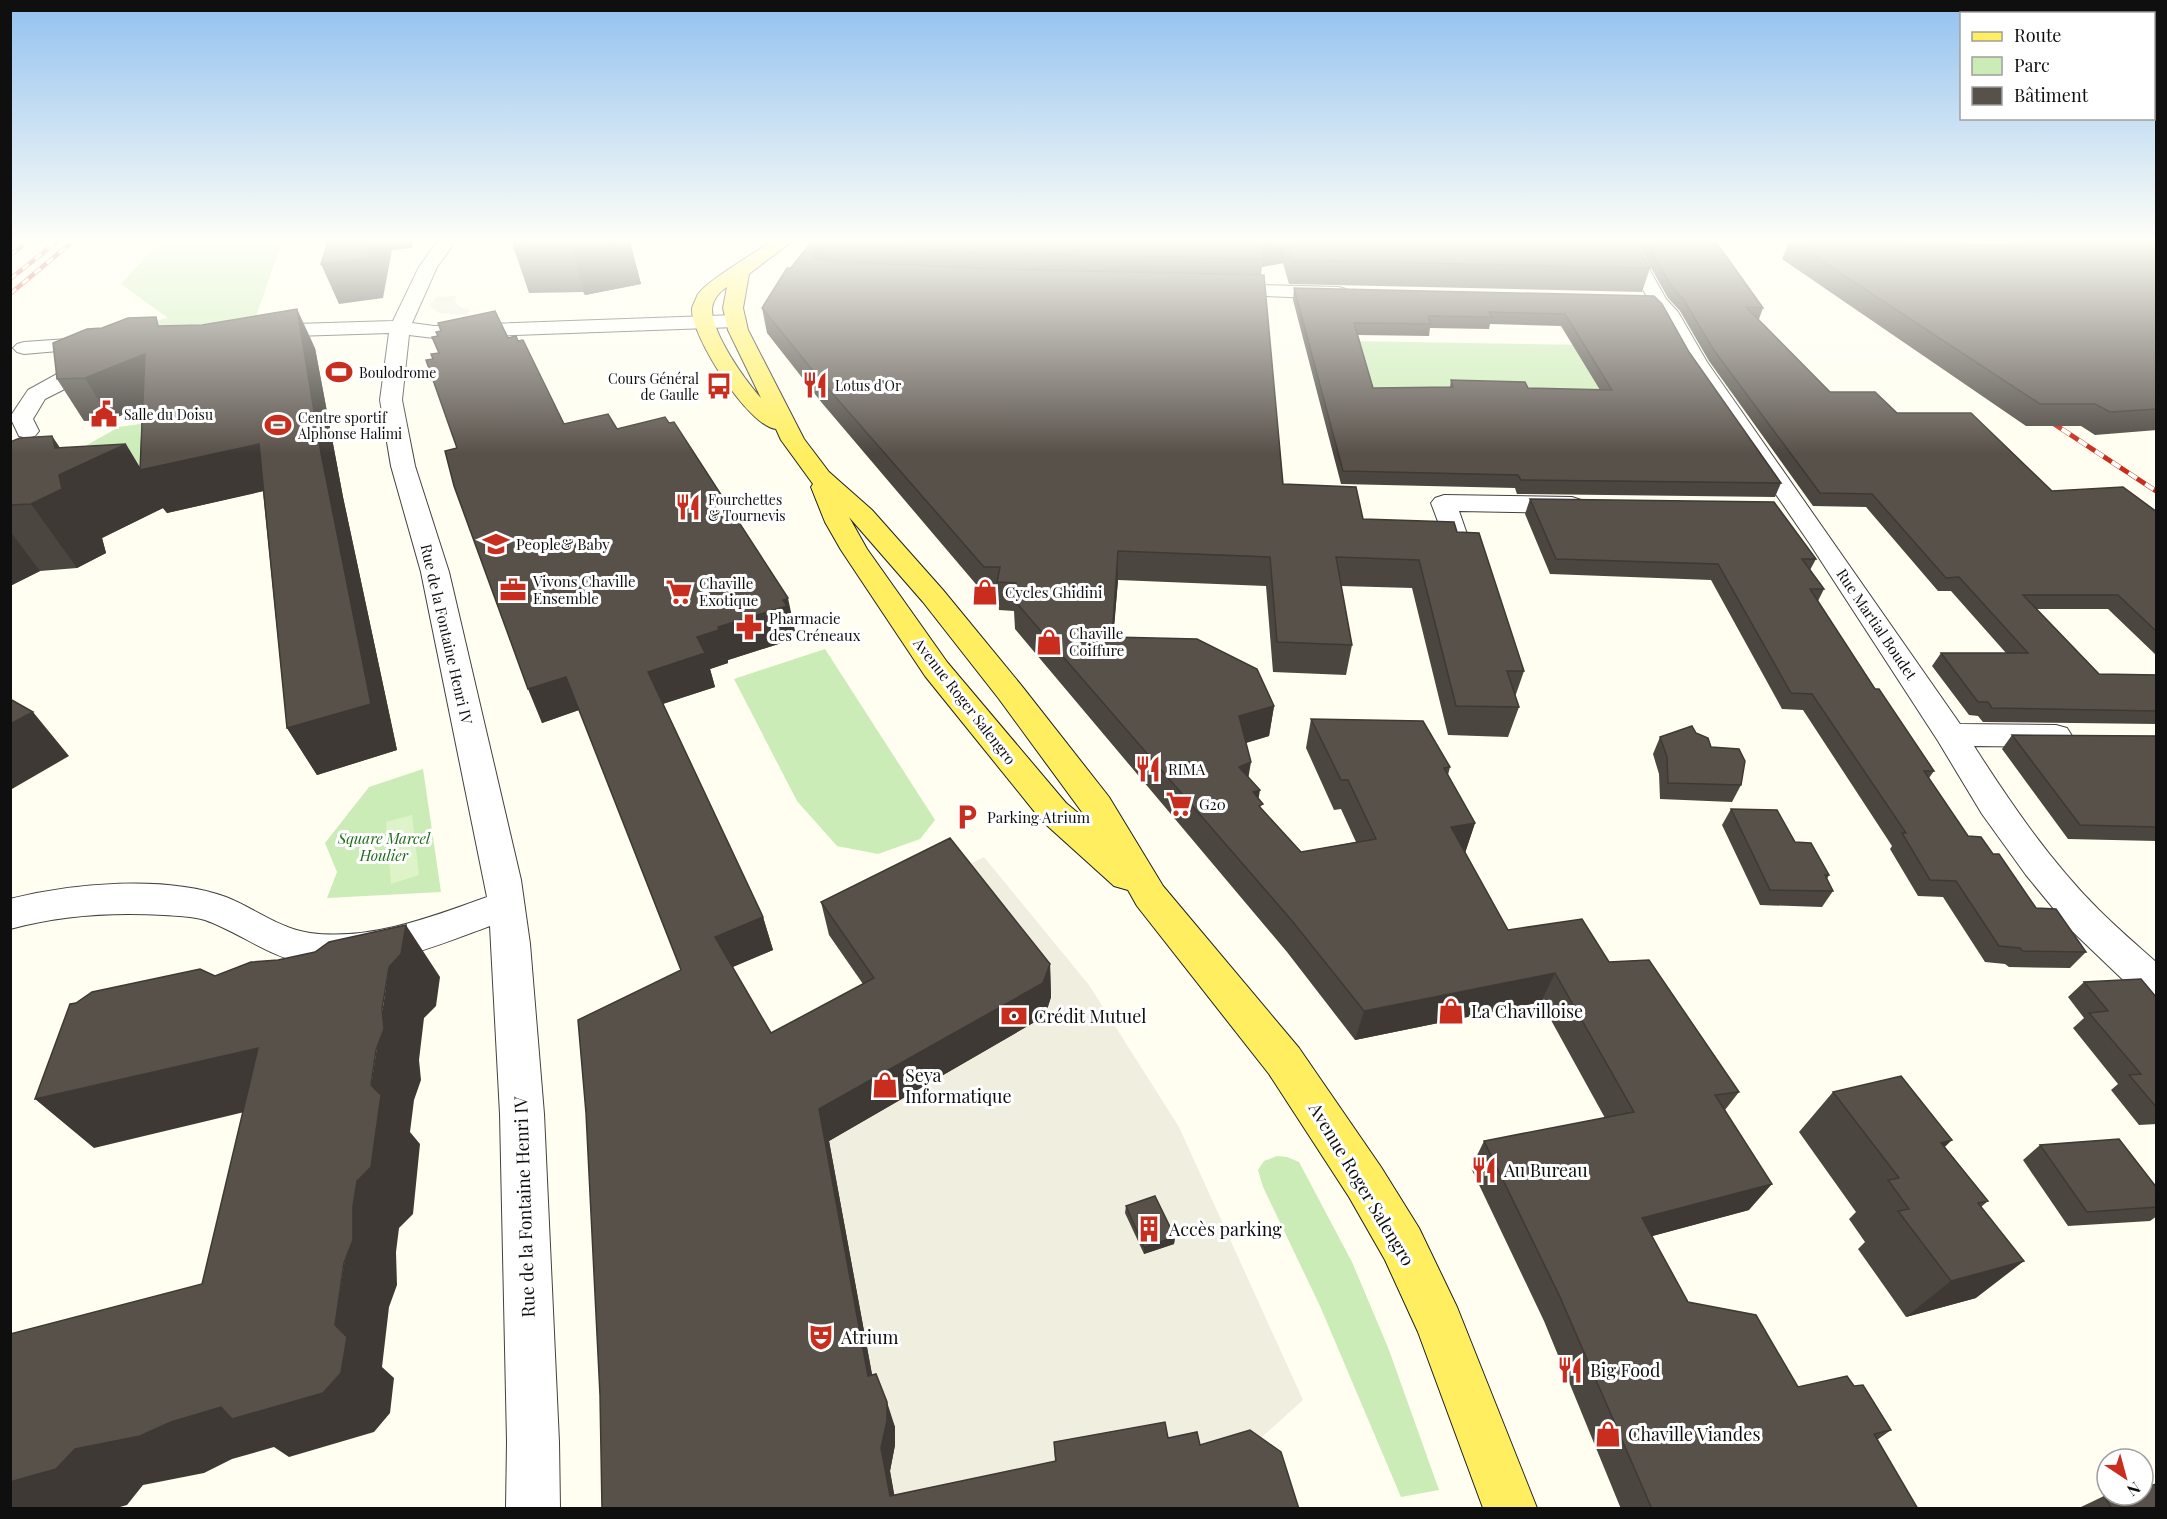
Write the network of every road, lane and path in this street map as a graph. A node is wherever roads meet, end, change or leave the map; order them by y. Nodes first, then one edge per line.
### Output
1 (407, 313) edge
2 (705, 313) edge
3 (1669, 313) edge
4 (734, 314) joint
5 (704, 316) junction
6 (400, 327) junction
7 (245, 332) edge
8 (24, 348) dead end
9 (27, 431) dead end
10 (793, 440) junction
11 (820, 477) junction
12 (1598, 505) edge
13 (1764, 507) edge
14 (1799, 507) junction
15 (1454, 534) edge
16 (1951, 735) junction
17 (2088, 736) edge
18 (1150, 896) junction
19 (504, 906) junction
20 (10, 915) edge
21 (2157, 986) edge
22 (533, 1509) edge
23 (1510, 1509) edge

1 - 6 street, Rue de la Fontaine Henri IV
2 - 5 main road
3 - 14 street, Rue Martial Boudet
4 - 5 street
4 - 10 main road, Avenue Roger Salengro
5 - 6 street
5 - 10 main road, Avenue Roger Salengro
6 - 7 street
6 - 19 street, Rue de la Fontaine Henri IV
8 - 9 street
10 - 11 main road, Avenue Roger Salengro
11 - 18 main road, Avenue Roger Salengro
11 - 18 main road, Avenue Roger Salengro
12 - 15 street
13 - 14 street
14 - 16 street, Rue Martial Boudet
16 - 17 street
16 - 21 street, Rue Martial Boudet
18 - 23 main road, Avenue Roger Salengro
19 - 20 street
19 - 22 street, Rue de la Fontaine Henri IV

